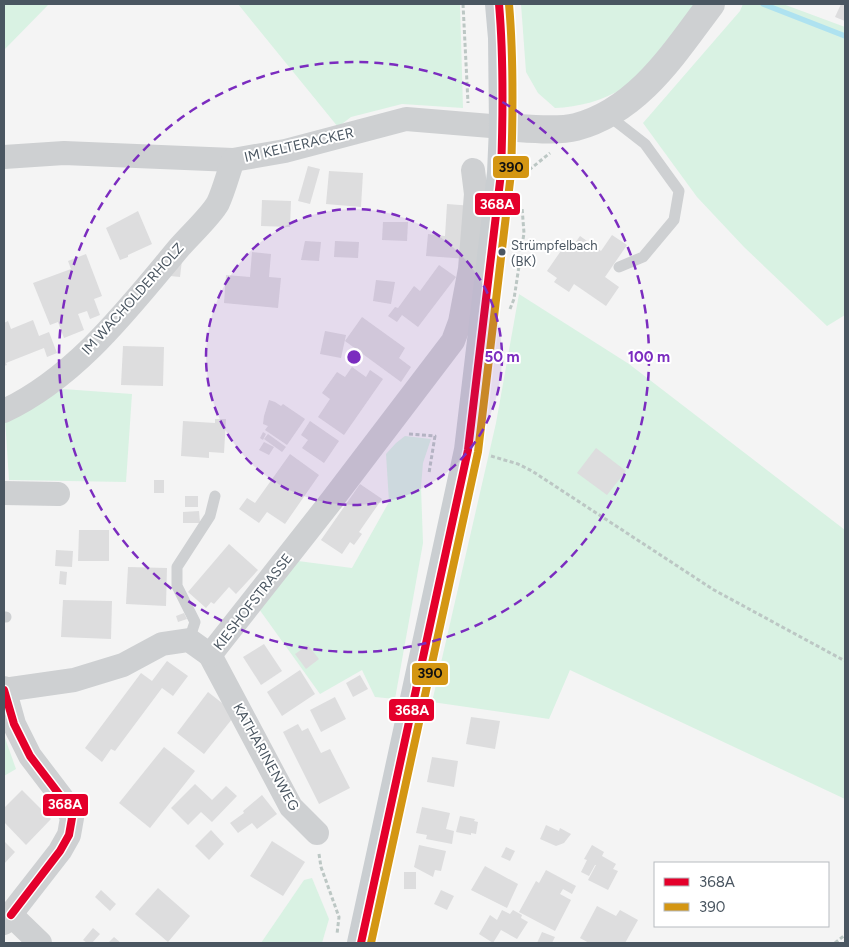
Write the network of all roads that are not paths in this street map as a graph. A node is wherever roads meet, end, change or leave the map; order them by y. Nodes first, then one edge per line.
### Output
1 (499, 4) edge
2 (711, 4) edge
3 (610, 113) junction
4 (503, 127) junction
5 (4, 158) edge
6 (233, 160) junction
7 (473, 170) dead end
8 (619, 267) dead end
9 (4, 411) edge
10 (4, 493) edge
11 (58, 494) dead end
12 (215, 496) dead end
13 (189, 640) junction
14 (210, 655) junction
15 (4, 689) edge
16 (317, 833) road end
17 (7, 919) edge
18 (40, 943) edge
19 (361, 943) edge

1 - 4 main road
2 - 3 street
3 - 4 street
3 - 8 lane
4 - 6 street, IM KELTERACKER
4 - 19 main road
5 - 6 street, IM KELTERACKER
6 - 9 street, IM WACHOLDERHOLZ
7 - 14 street, KIESHOFSTRASSE
10 - 11 street
12 - 13 lane
13 - 14 street, KIESHOFSTRASSE
13 - 15 street
14 - 16 street, KATHARINENWEG
15 - 17 street
17 - 18 street

